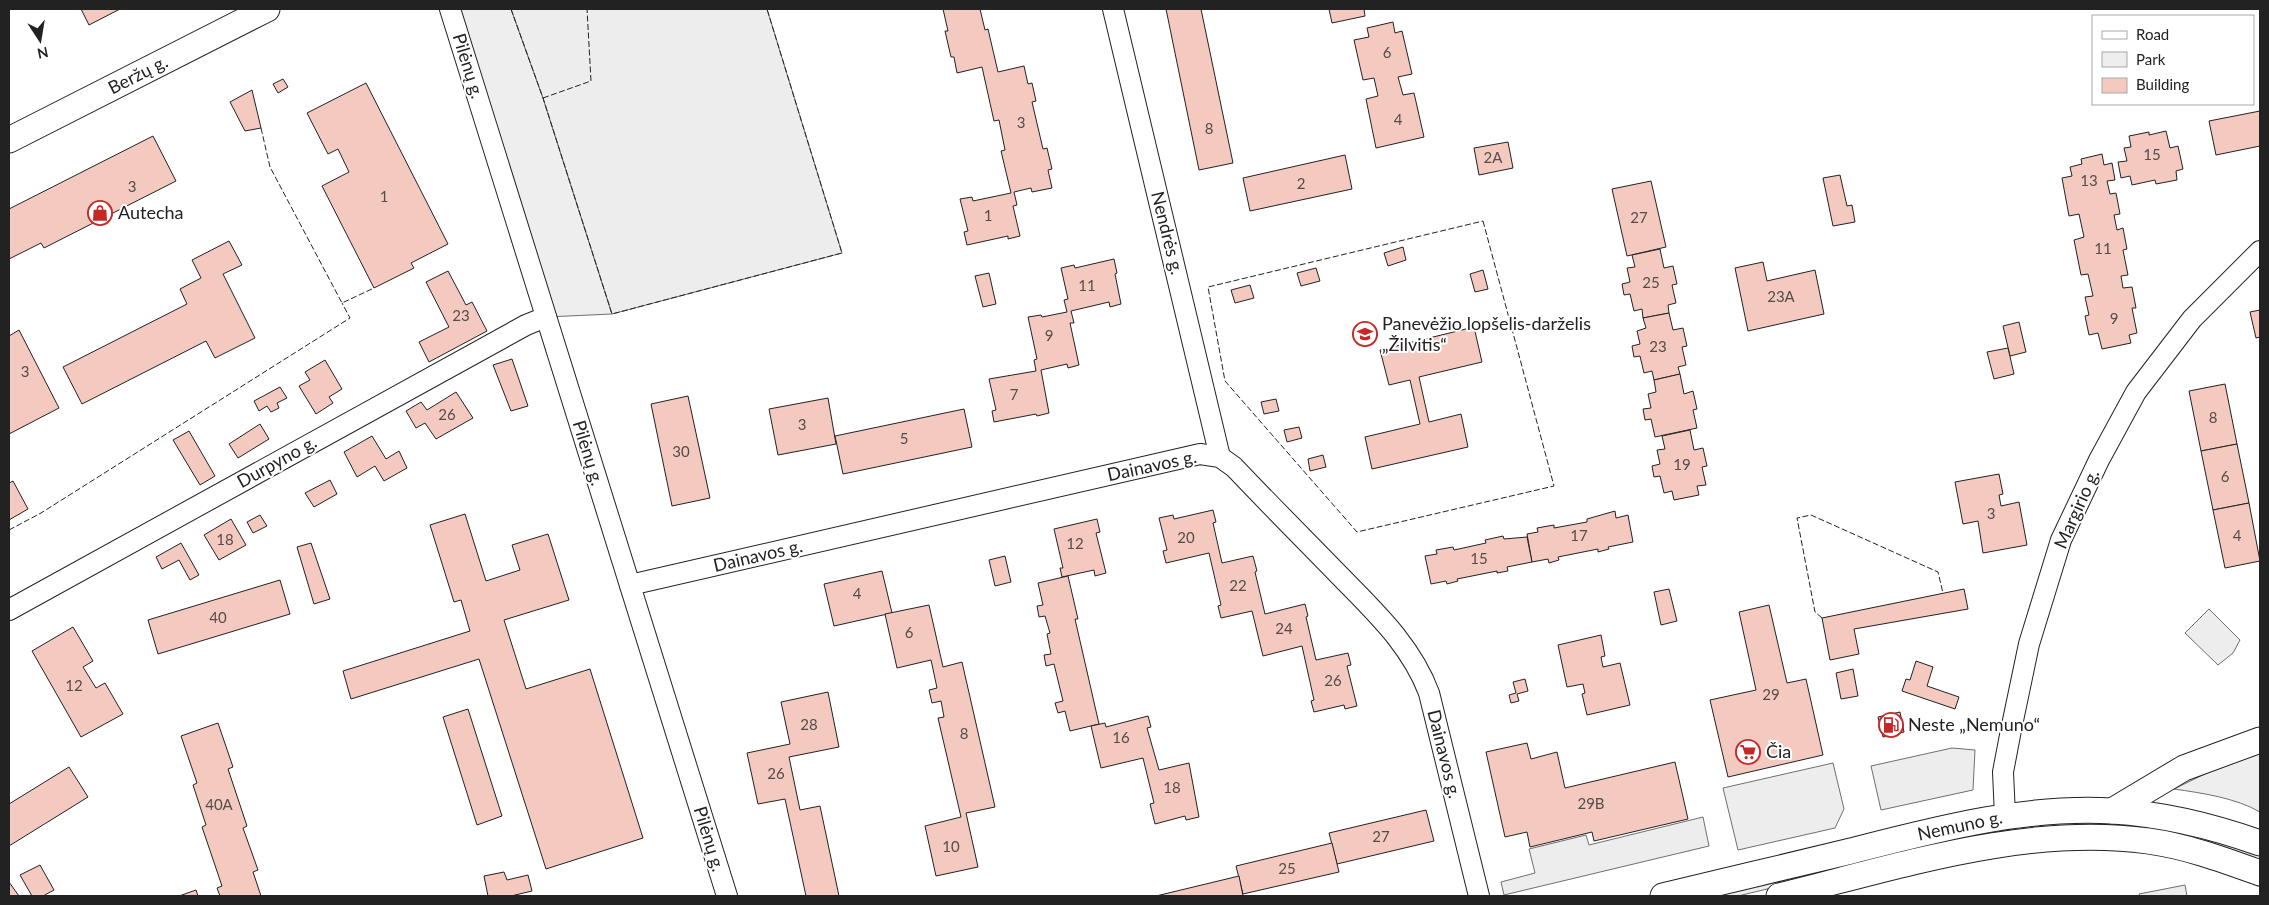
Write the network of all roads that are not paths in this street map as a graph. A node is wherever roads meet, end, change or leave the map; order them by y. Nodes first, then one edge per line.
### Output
1 (267, 9) edge
2 (450, 9) edge
3 (1113, 9) edge
4 (9, 140) edge
5 (2260, 251) edge
6 (546, 317) junction
7 (1220, 457) junction
8 (630, 585) junction
9 (9, 610) edge
10 (2260, 740) edge
11 (2112, 811) junction
12 (2005, 816) junction
13 (2260, 843) edge
14 (2260, 873) edge
15 (727, 896) edge
16 (1479, 896) edge
17 (1662, 896) edge
18 (1779, 896) edge

1 - 4 main road, Beržų g.
2 - 6 street, Pilėnų g.
3 - 7 street, Nendrės g.
5 - 12 street, Margirio g.
6 - 8 street, Pilėnų g.
6 - 9 street, Durpyno g.
7 - 8 street, Dainavos g.
7 - 16 street, Dainavos g.
8 - 15 street, Pilėnų g.
10 - 11 main road
11 - 12 main road, Nemuno g.
11 - 13 main road, Nemuno g.
12 - 17 main road, Nemuno g.
14 - 18 main road, Nemuno g.

